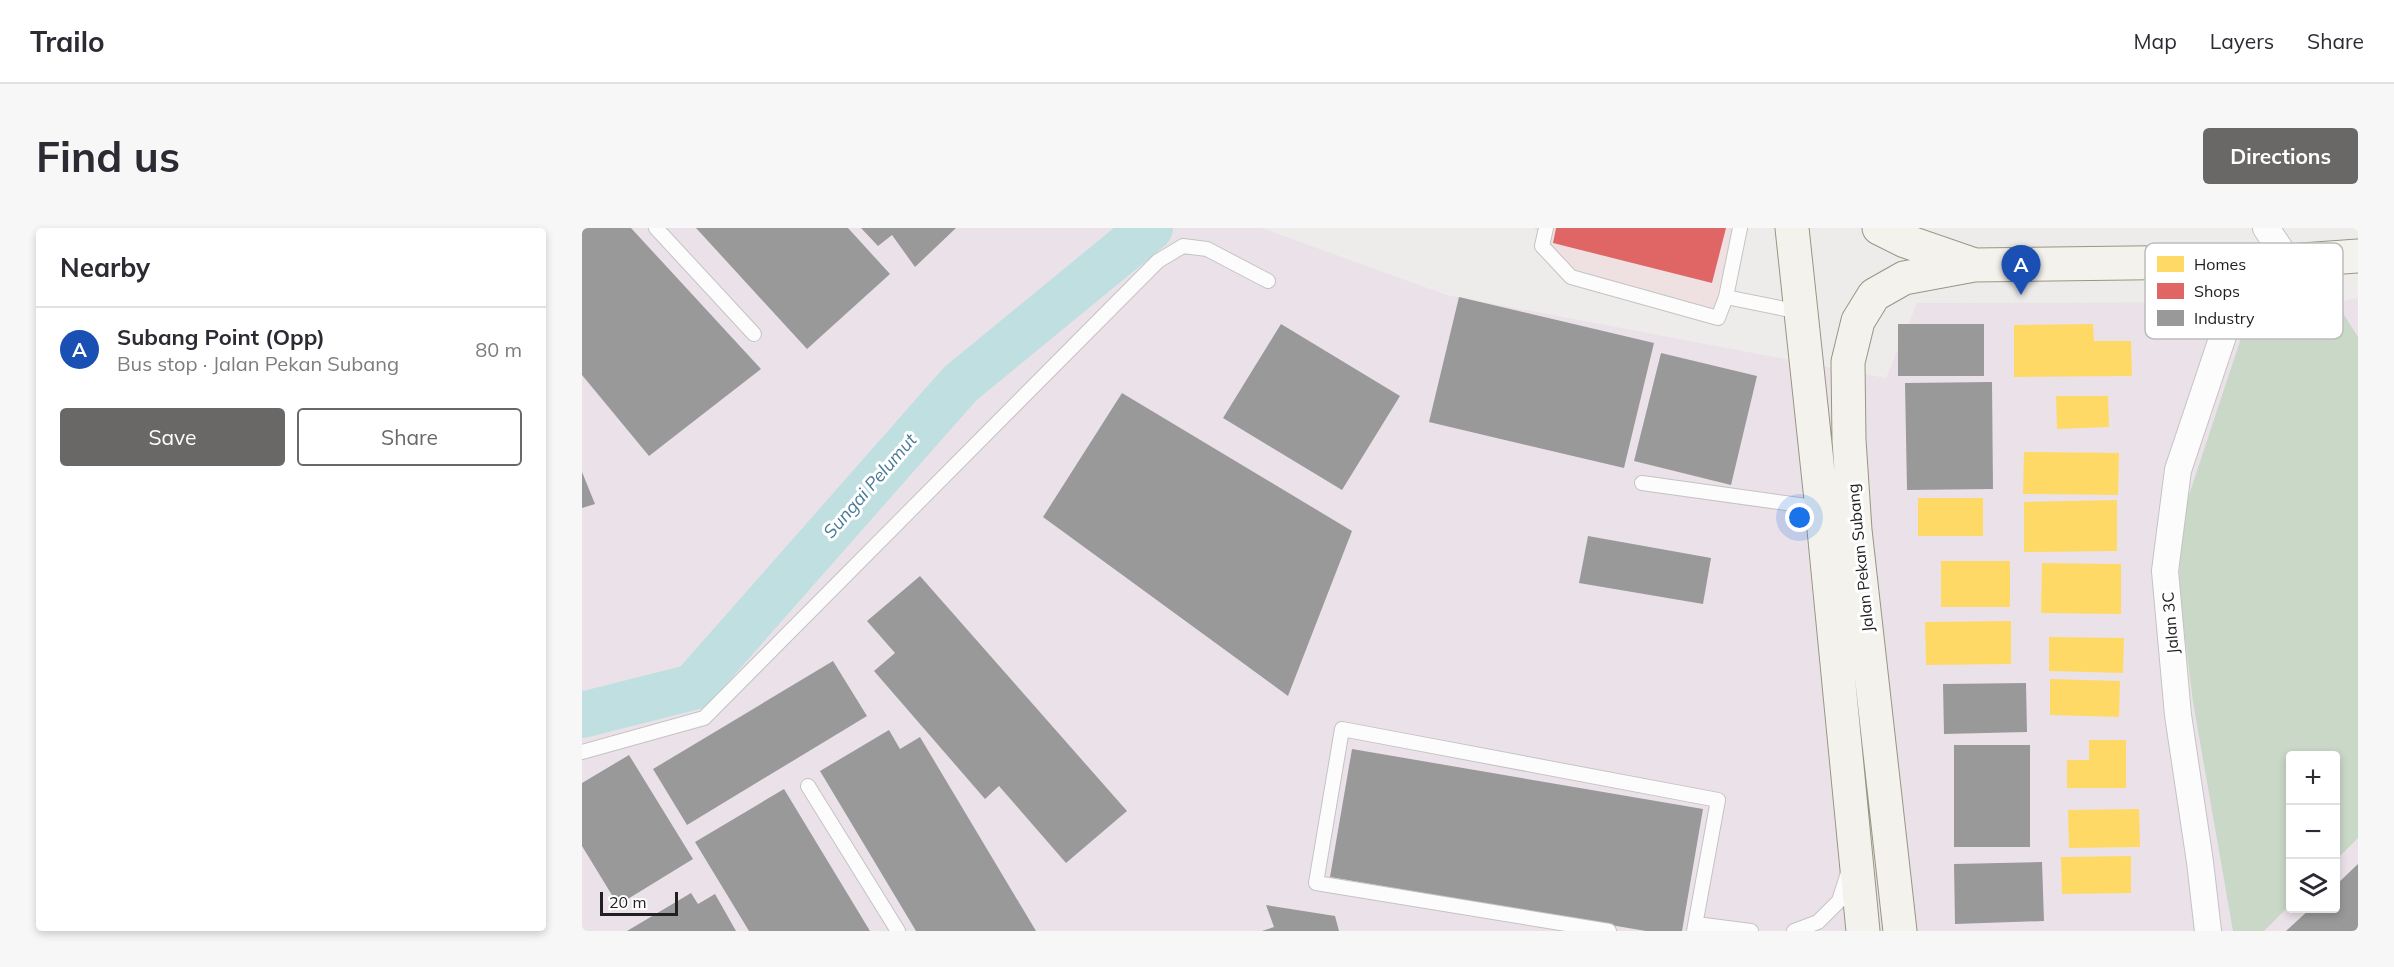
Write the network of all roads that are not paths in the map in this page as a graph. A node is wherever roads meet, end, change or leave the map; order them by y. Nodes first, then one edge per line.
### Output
1 (656, 228) edge
2 (1546, 228) edge
3 (1740, 228) edge
4 (1792, 228) edge
5 (1879, 228) edge
6 (2266, 228) edge
7 (2276, 243) edge
8 (2358, 256) edge
9 (2343, 257) edge
10 (2145, 263) edge
11 (1974, 265) junction
12 (1268, 281) dead end
13 (1726, 297) junction
14 (1800, 312) junction
15 (754, 334) dead end
16 (2222, 339) edge
17 (1642, 483) dead end
18 (1822, 508) junction
19 (582, 752) edge
20 (808, 786) dead end
21 (1855, 849) junction
22 (1695, 927) edge
23 (898, 931) edge
24 (1609, 931) edge
25 (1751, 931) edge
26 (1794, 931) edge
27 (1863, 931) edge
28 (1900, 931) edge
29 (2208, 931) edge

1 - 15 lane
2 - 13 lane
3 - 13 lane
4 - 14 main road, Jalan Pekan Subang
5 - 11 main road, Jalan Pekan Subang
6 - 7 street
8 - 9 main road, Jalan Pekan Subang
10 - 11 main road, Jalan Pekan Subang
11 - 28 main road, Jalan Pekan Subang
12 - 19 lane
13 - 14 lane
14 - 18 main road, Jalan Pekan Subang
16 - 29 street, Jalan 3C
17 - 18 lane
18 - 21 main road, Jalan Pekan Subang
20 - 23 lane
21 - 26 lane
21 - 27 main road, Jalan Pekan Subang
22 - 24 lane
22 - 25 lane

